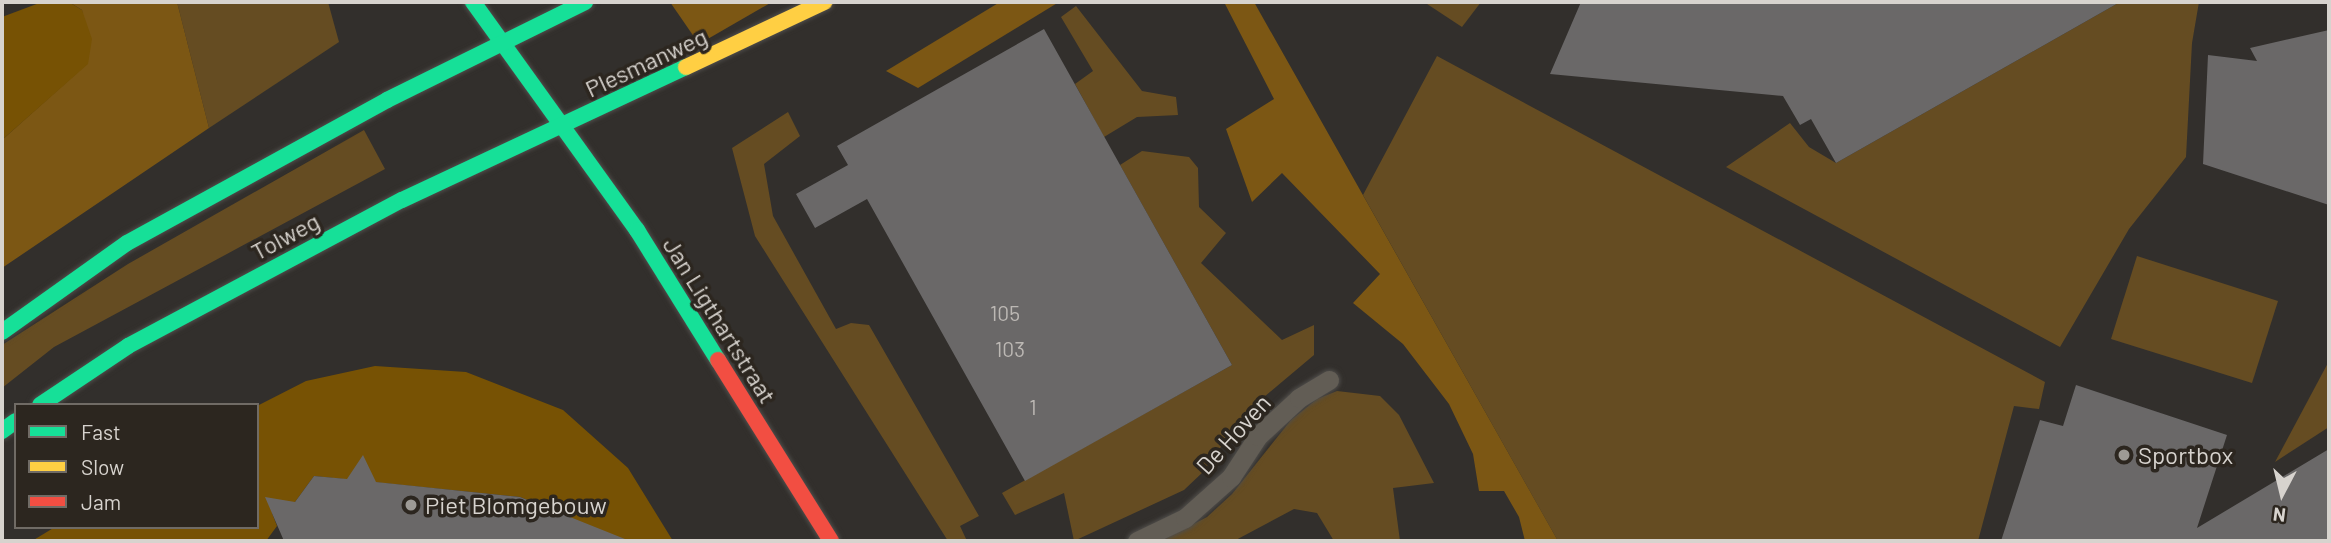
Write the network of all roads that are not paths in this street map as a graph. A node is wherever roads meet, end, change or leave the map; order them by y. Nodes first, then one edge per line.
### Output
1 (473, 2) edge
2 (585, 2) edge
3 (824, 2) edge
4 (501, 44) junction
5 (562, 127) junction
6 (2, 332) edge
7 (1329, 380) dead end
8 (43, 403) edge
9 (831, 541) edge
10 (1138, 541) edge

1 - 4 main road, Jan Ligthartstraat
2 - 4 main road
3 - 5 main road, Plesmanweg
4 - 5 main road, Jan Ligthartstraat
4 - 6 main road
5 - 8 main road, Tolweg
5 - 9 main road, Jan Ligthartstraat
7 - 10 lane, De Hoven

